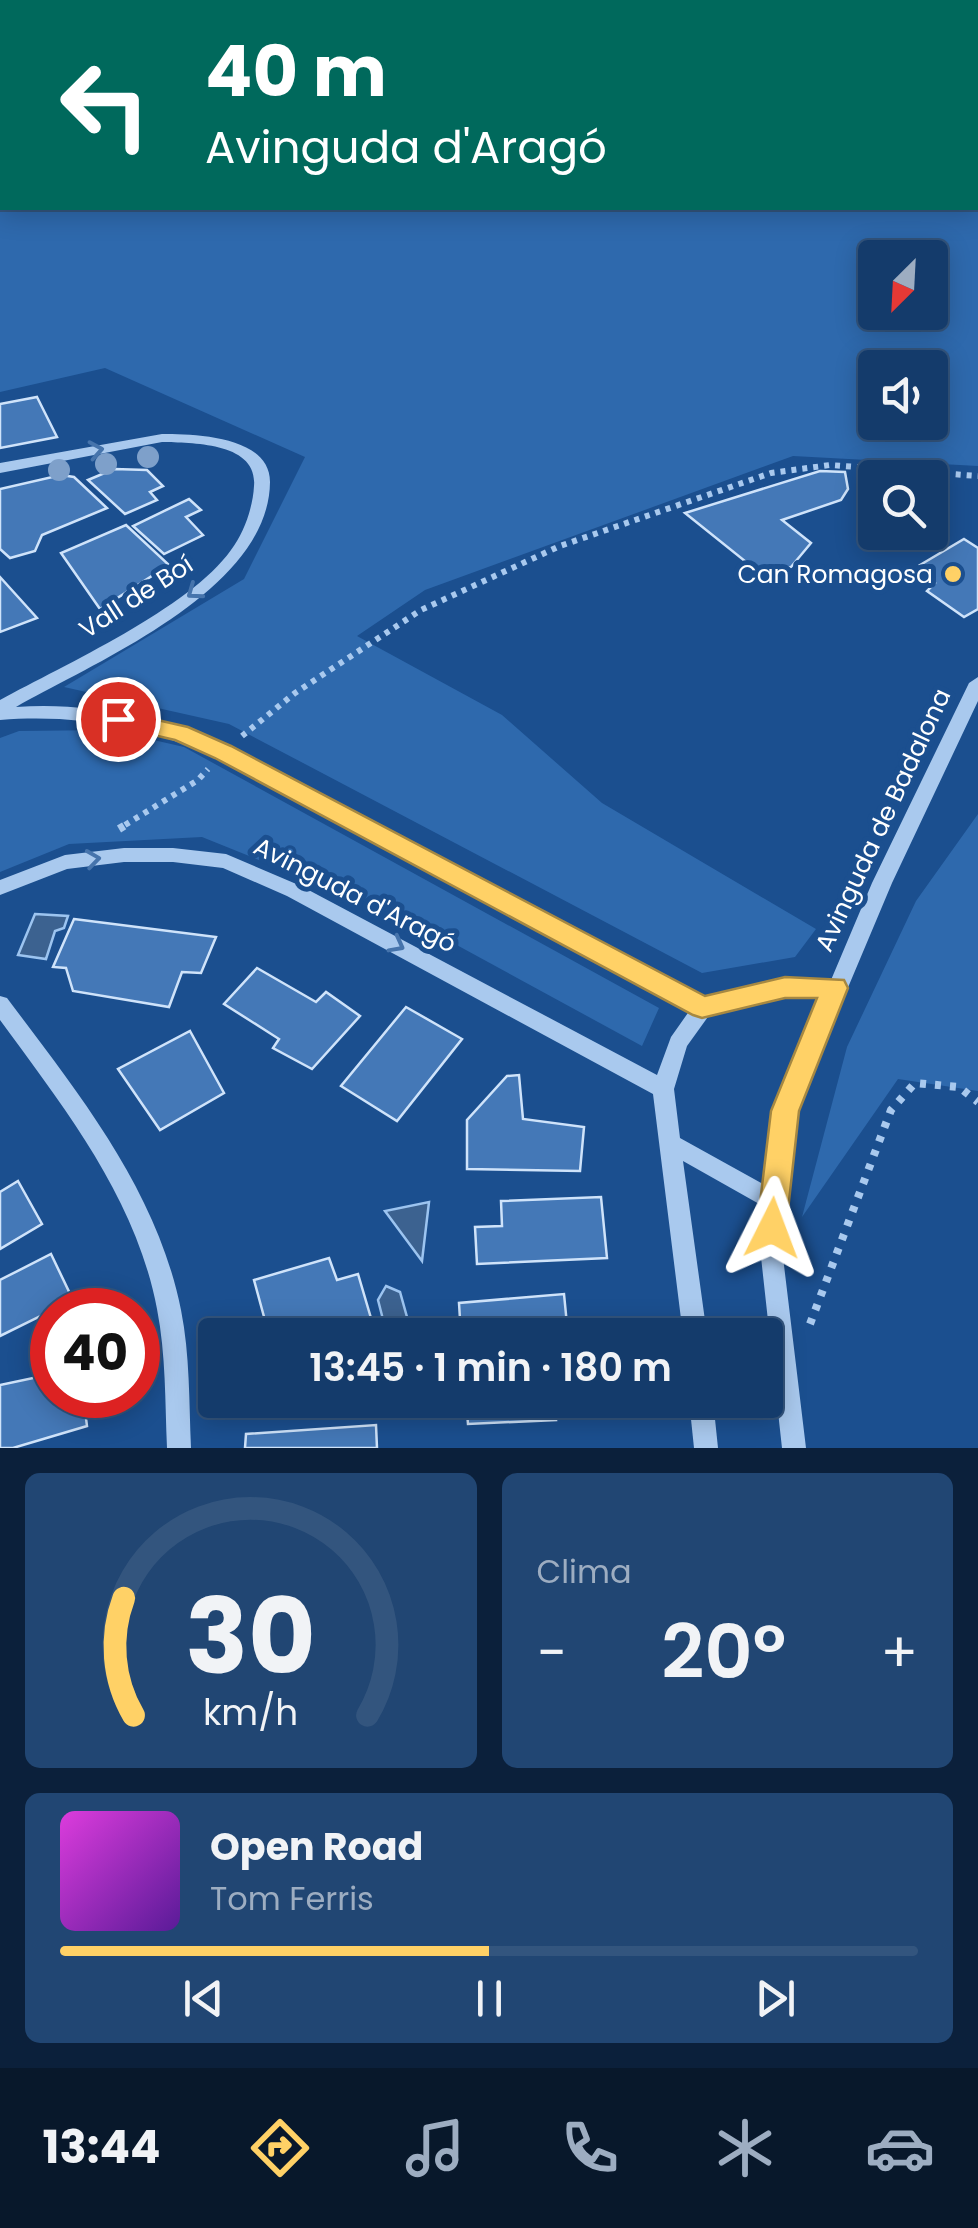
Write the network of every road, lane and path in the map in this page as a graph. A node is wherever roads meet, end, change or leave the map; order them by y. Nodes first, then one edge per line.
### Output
1 (142, 0) edge
2 (268, 0) edge
3 (0, 468) edge
4 (978, 476) edge
5 (978, 683) edge
6 (0, 711) edge
7 (223, 752) junction
8 (113, 833) dead end
9 (0, 888) edge
10 (834, 988) junction
11 (0, 1004) edge
12 (702, 1008) junction
13 (663, 1089) junction
14 (978, 1102) edge
15 (670, 1144) junction
16 (772, 1200) junction
17 (692, 1318) edge
18 (806, 1332) dead end
19 (703, 1418) edge
20 (179, 1448) edge
21 (706, 1448) edge
22 (794, 1448) edge

1 - 2 street
3 -> 6 street, Vall de Boí
4 - 7 path
5 - 10 street, Avinguda de Badalona
6 - 7 street
7 - 8 path
7 - 12 street
9 -> 13 street, Avinguda d'Aragó
10 - 12 street
10 - 16 street, Avinguda de Badalona
11 - 20 street
12 - 13 street
13 - 15 street
14 - 18 path
15 - 16 street
15 - 17 street
16 - 22 street, Avinguda de Badalona
19 - 21 street

